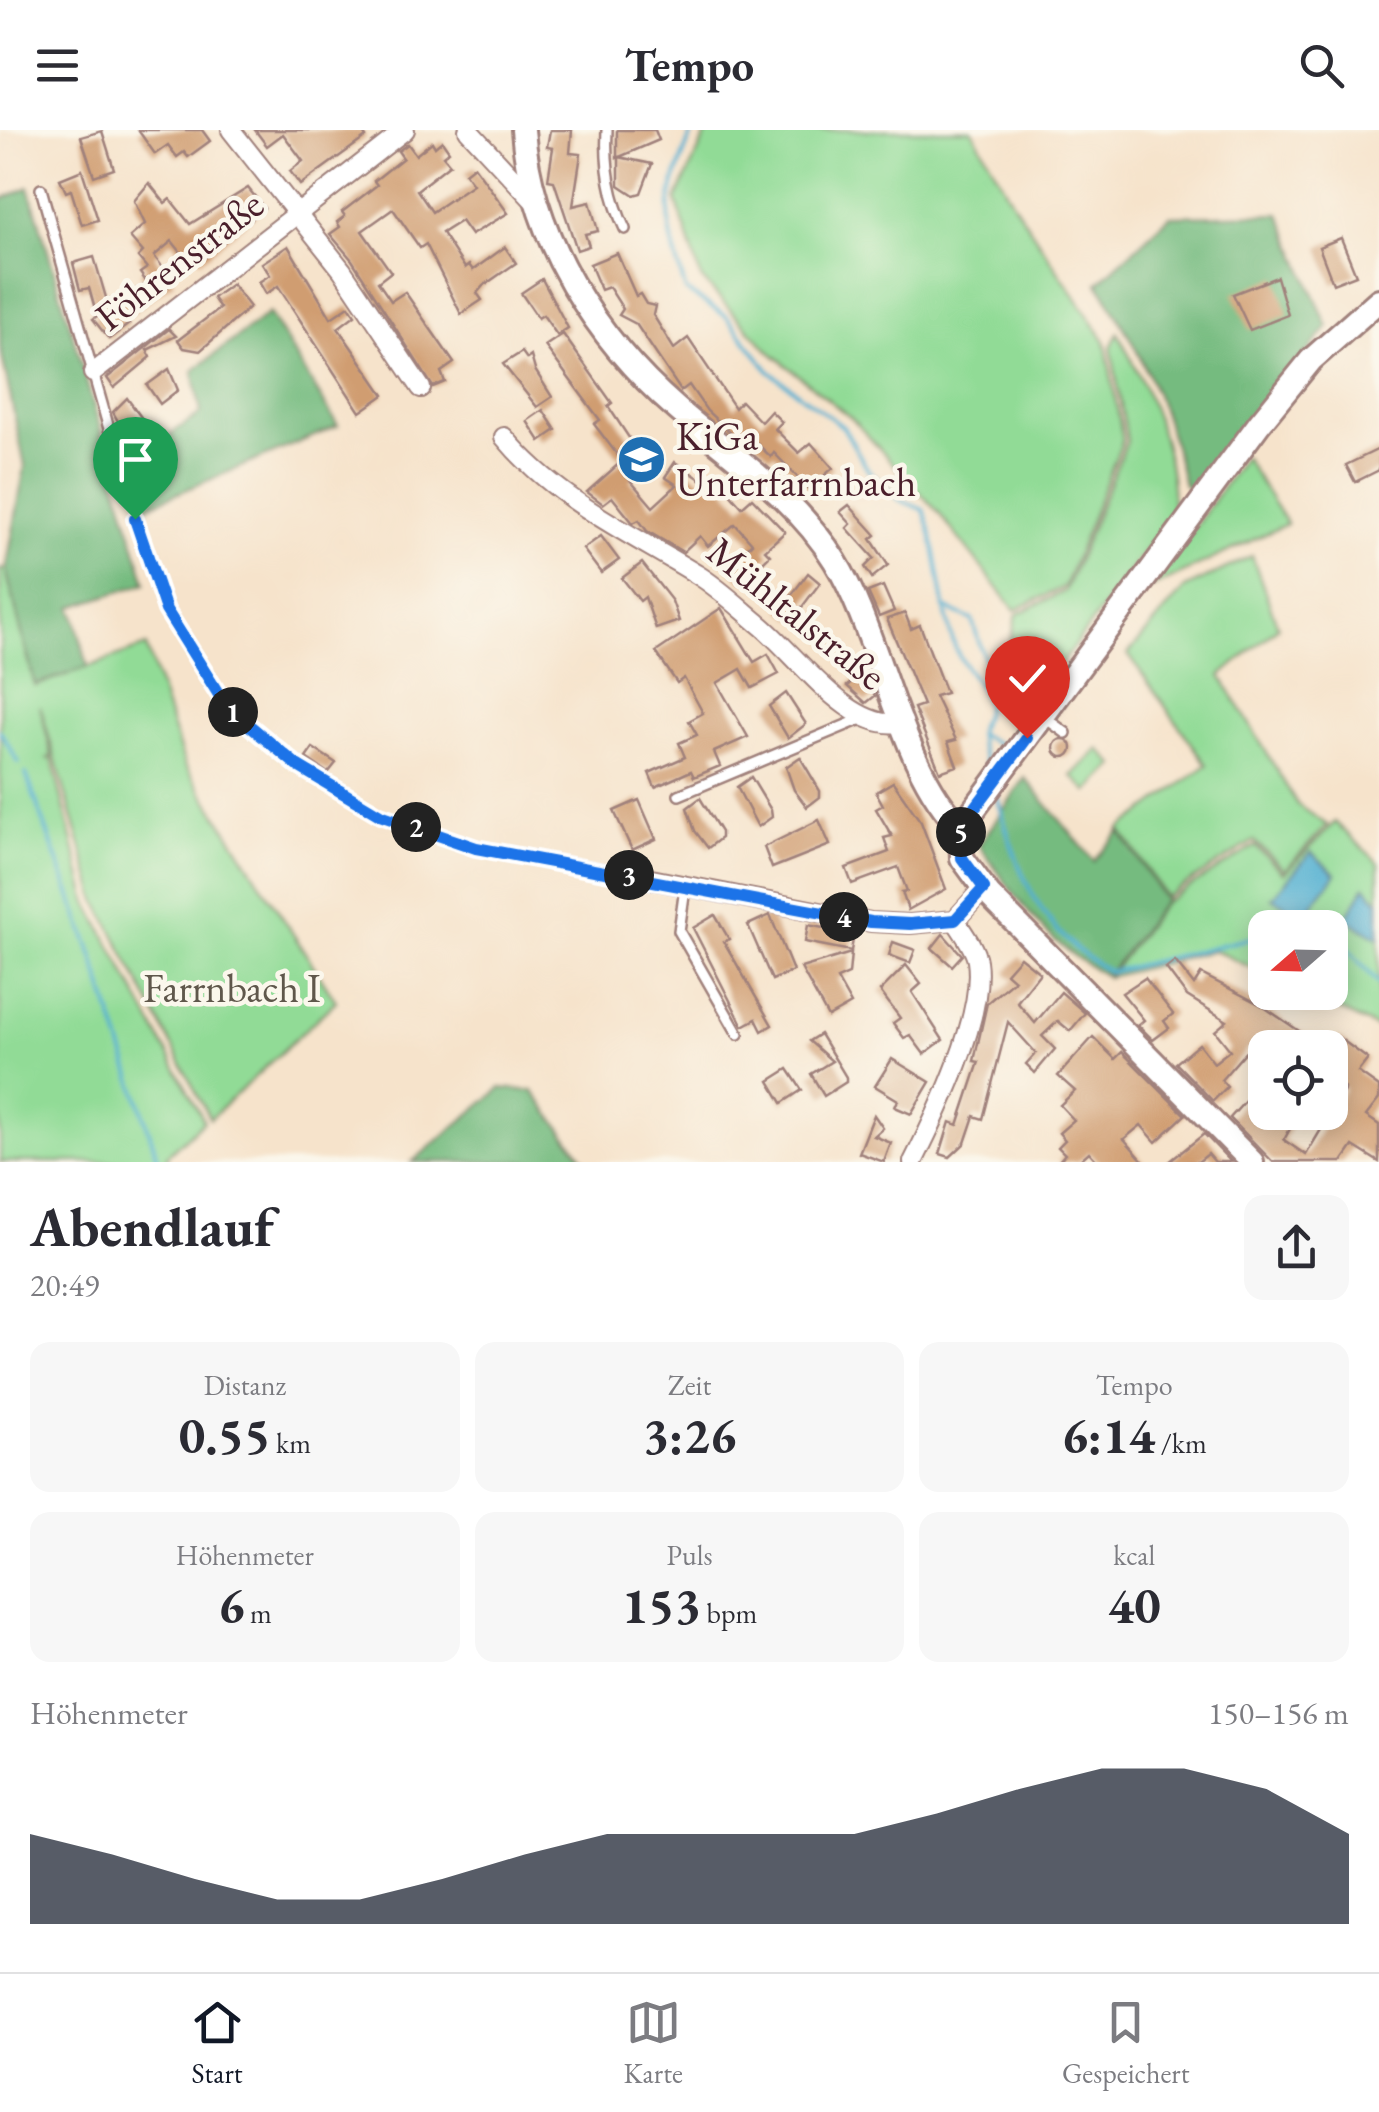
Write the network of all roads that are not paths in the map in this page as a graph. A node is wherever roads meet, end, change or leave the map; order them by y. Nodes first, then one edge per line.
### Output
1 (231, 130) edge
2 (405, 130) edge
3 (468, 130) edge
4 (524, 130) edge
5 (608, 130) edge
6 (41, 189) dead end
7 (534, 202) junction
8 (296, 212) junction
9 (625, 230) dead end
10 (1379, 300) edge
11 (92, 373) junction
12 (422, 388) dead end
13 (504, 437) dead end
14 (122, 471) dead end
15 (135, 519) dead end
16 (1043, 717) junction
17 (861, 719) junction
18 (904, 722) junction
19 (1066, 733) dead end
20 (679, 796) dead end
21 (961, 827) junction
22 (615, 872) joint
23 (685, 888) junction
24 (984, 888) junction
25 (955, 920) junction
26 (738, 1034) dead end
27 (913, 1162) edge
28 (1252, 1162) edge

1 - 8 street
2 - 8 street, Föhrenstraße
3 - 7 street
4 - 7 street, Mühltalstraße
5 - 9 lane
6 - 11 lane, Föhrenstraße
7 - 18 street, Mühltalstraße
8 - 11 street, Föhrenstraße
8 - 12 street
10 - 16 street
11 - 14 lane, Föhrenstraße
13 - 17 street, Mühltalstraße
15 - 22 lane
16 - 19 lane
16 - 21 street
17 - 18 street, Mühltalstraße
17 - 20 lane
18 - 21 street, Mühltalstraße
21 - 24 street
22 - 23 street
23 - 25 street
23 - 26 lane
24 - 25 street
24 - 28 street
25 - 27 street

